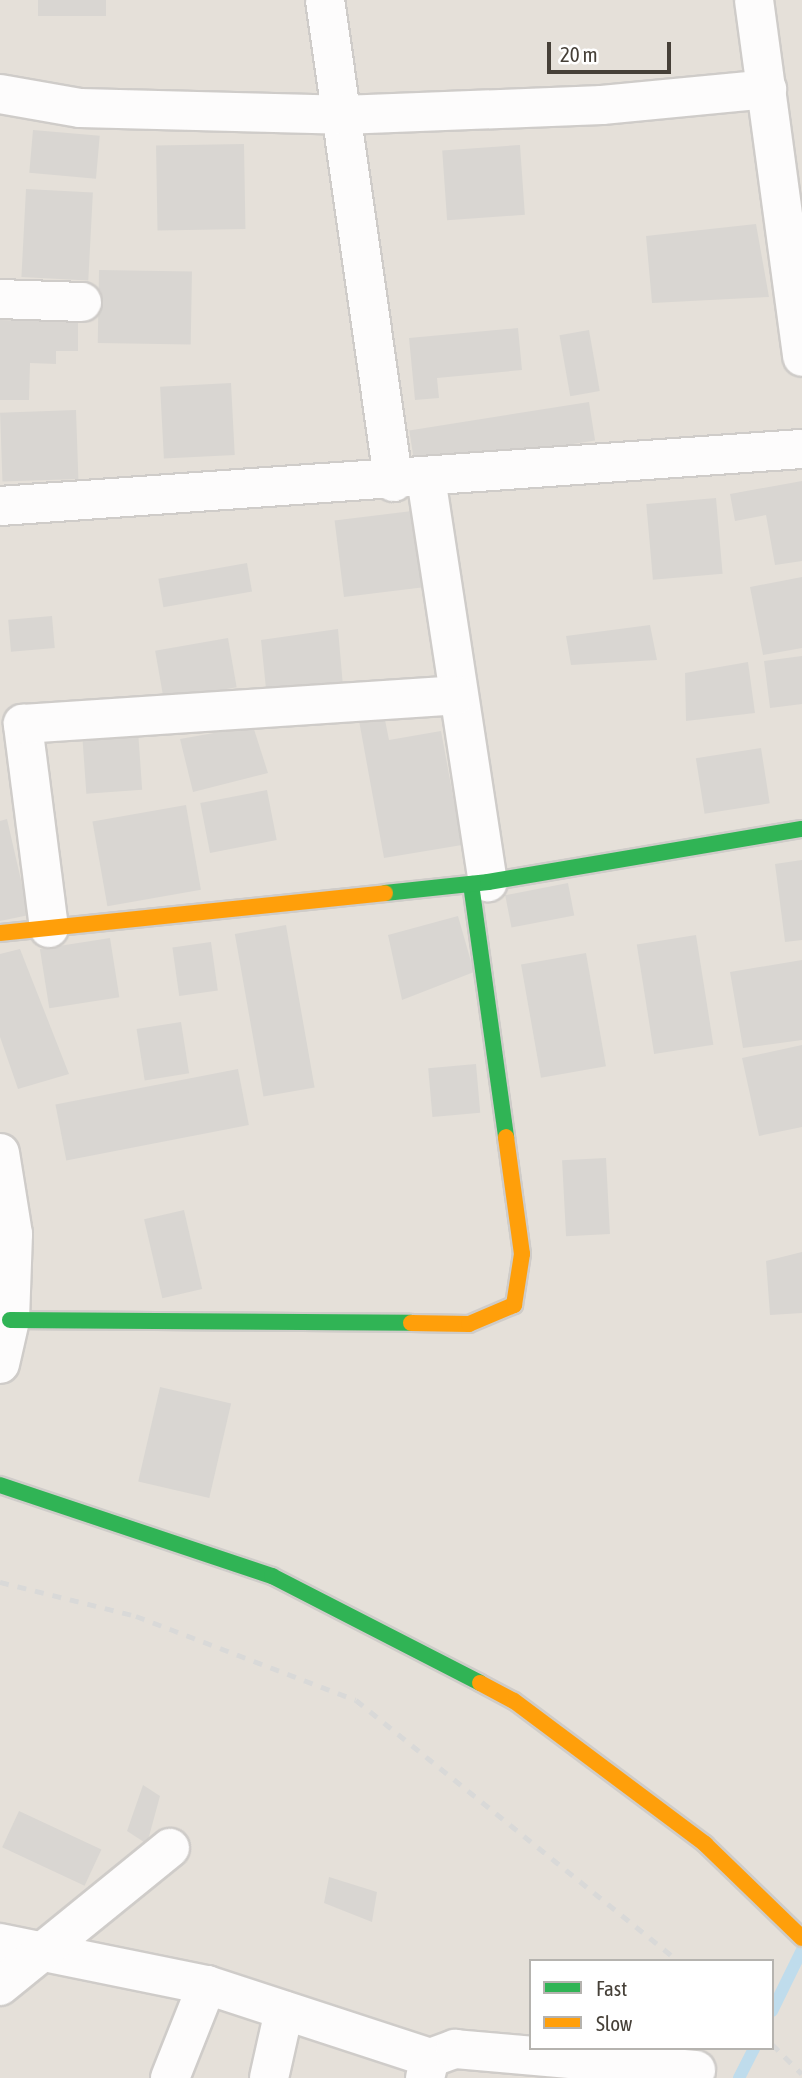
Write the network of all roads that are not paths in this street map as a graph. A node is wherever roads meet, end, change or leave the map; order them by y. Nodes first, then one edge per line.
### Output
1 (325, 0) edge
2 (754, 0) edge
3 (767, 89) junction
4 (0, 94) edge
5 (342, 115) junction
6 (0, 299) edge
7 (82, 302) dead end
8 (802, 357) edge
9 (802, 449) edge
10 (410, 480) junction
11 (0, 506) edge
12 (456, 695) junction
13 (802, 829) edge
14 (480, 883) junction
15 (49, 928) junction
16 (0, 933) edge
17 (0, 1153) edge
18 (10, 1320) junction
19 (0, 1364) edge
20 (0, 1485) edge
21 (170, 1849) dead end
22 (802, 1938) edge
23 (0, 1943) edge
24 (39, 1954) junction
25 (207, 1984) junction
26 (0, 1986) edge
27 (284, 2011) junction
28 (427, 2068) edge
29 (696, 2070) dead end
30 (170, 2078) edge
31 (269, 2078) edge

1 - 5 street
2 - 3 street
3 - 5 street
3 - 8 street
4 - 5 street
5 - 10 street
6 - 7 street
9 - 10 street
10 - 11 street
10 - 12 street
12 - 14 street
12 - 15 street
13 - 14 street
14 - 15 street
14 - 18 street
15 - 16 street
17 - 18 street
18 - 19 street
20 - 22 street
21 - 24 street
23 - 24 street
24 - 25 street
24 - 26 street
25 - 27 street
25 - 30 street
27 - 28 street
27 - 31 street
28 - 29 street

